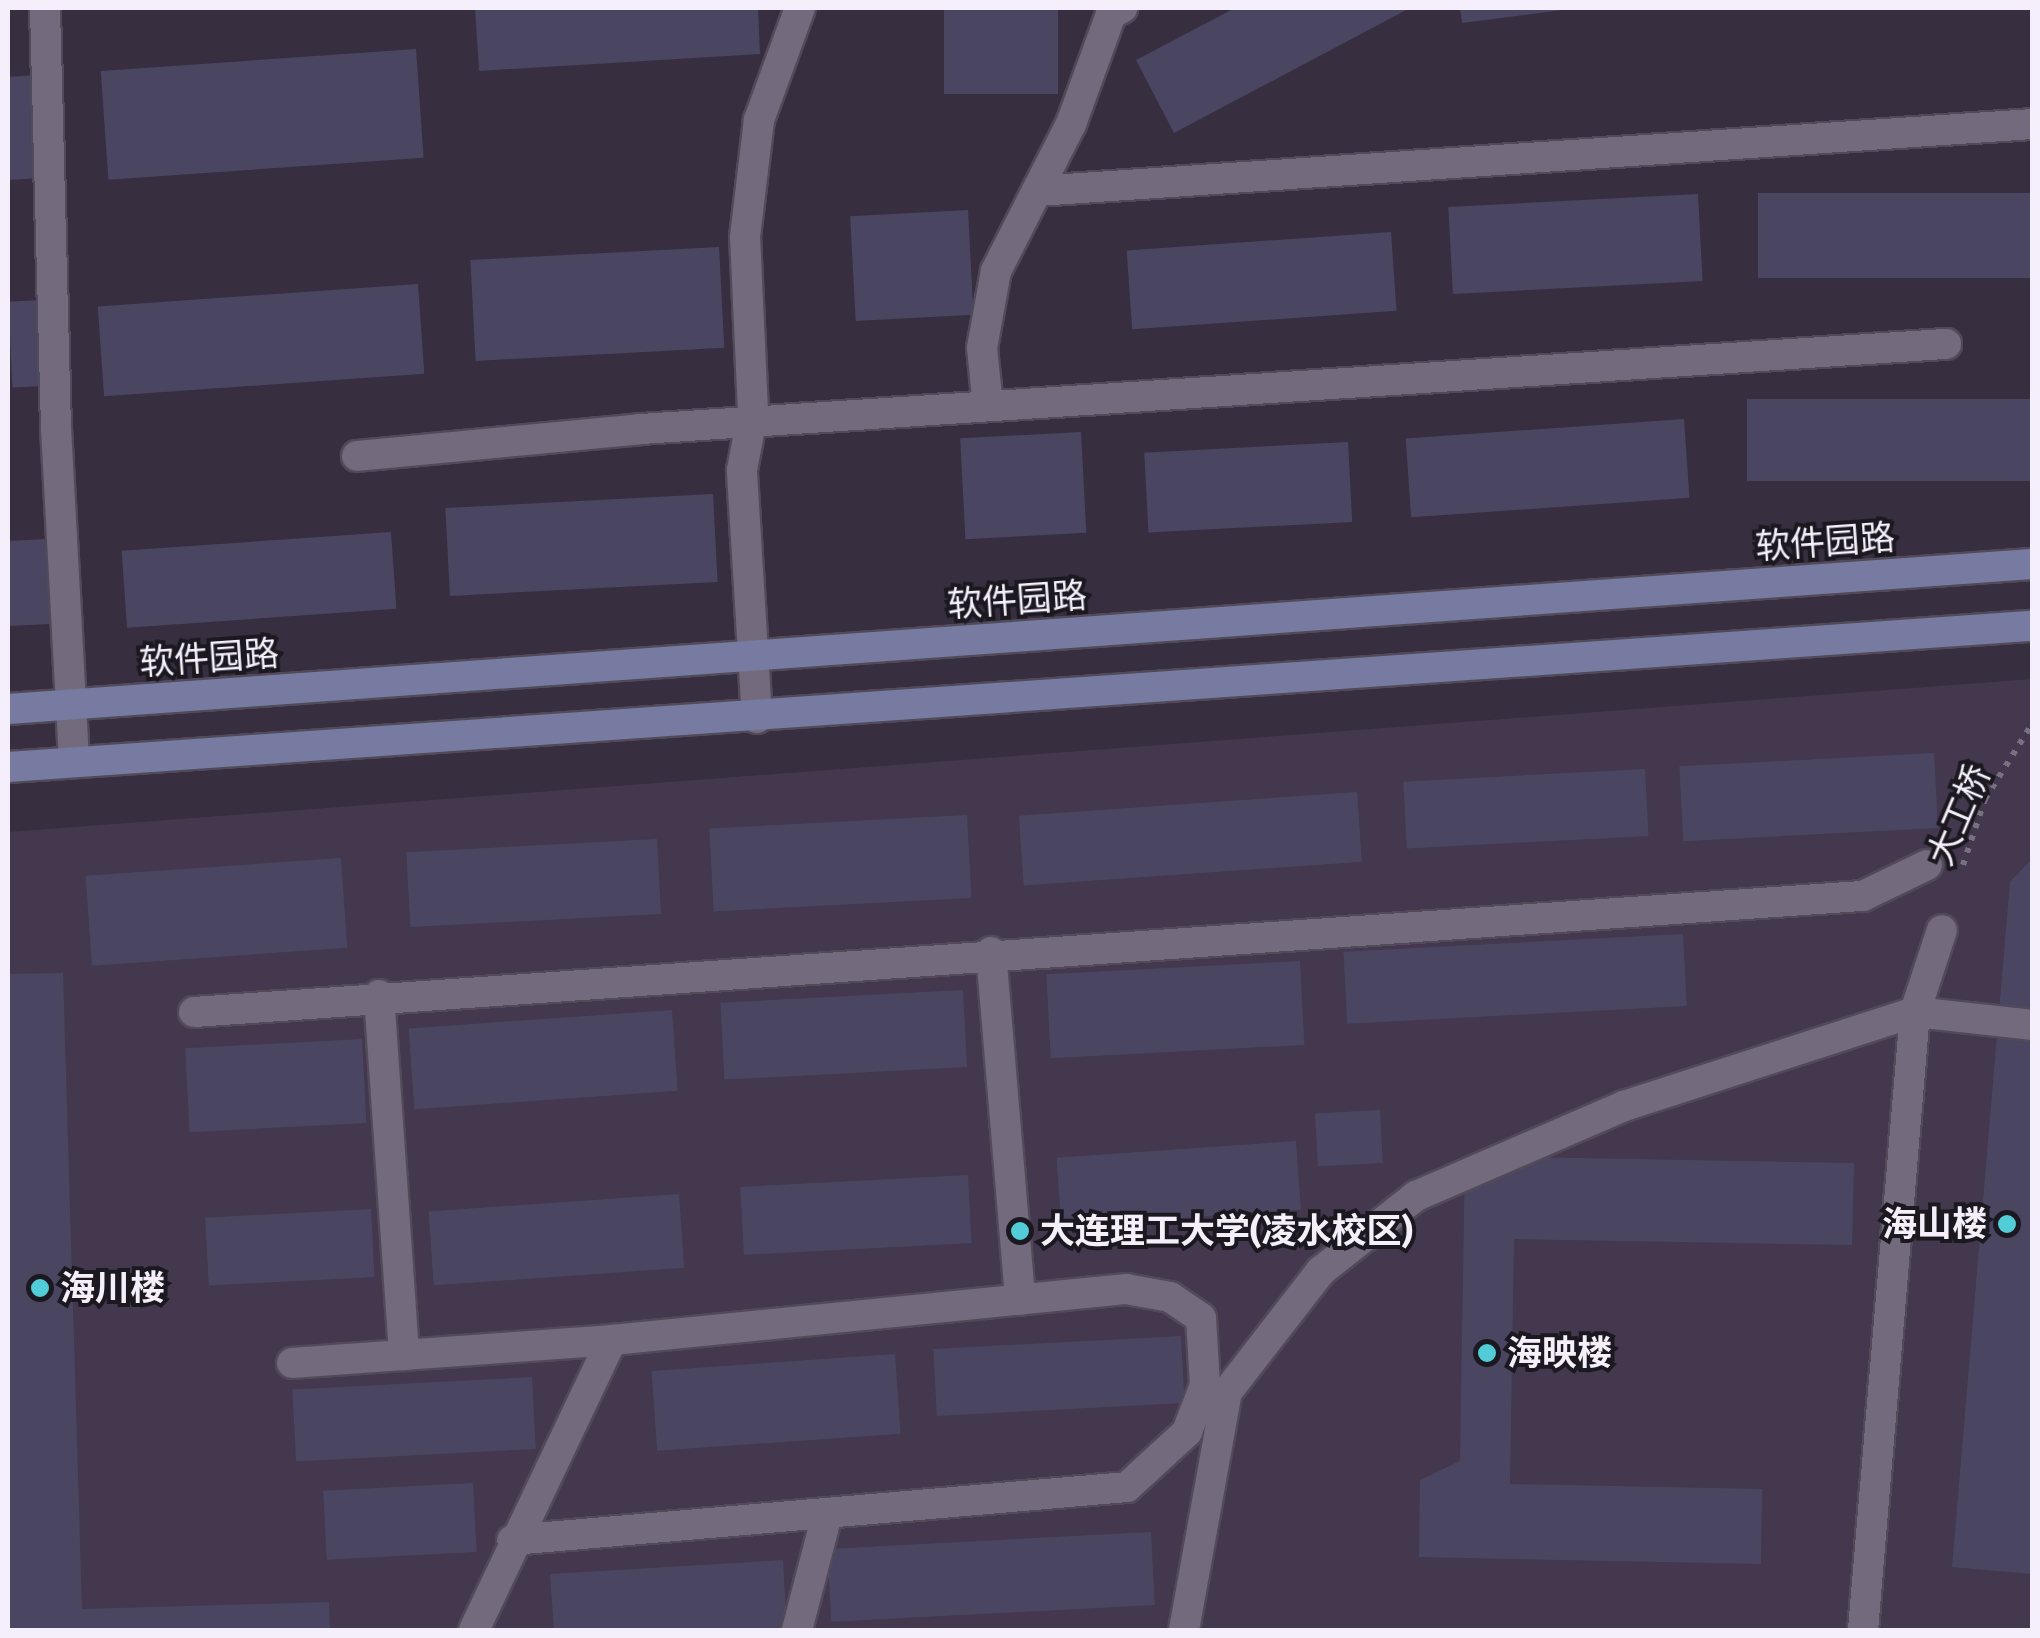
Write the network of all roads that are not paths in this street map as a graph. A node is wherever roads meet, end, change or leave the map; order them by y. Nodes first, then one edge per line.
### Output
1 (45, 8) edge
2 (800, 8) edge
3 (1114, 10) edge
4 (2032, 124) edge
5 (1037, 190) junction
6 (1946, 344) dead end
7 (988, 406) junction
8 (751, 422) junction
9 (357, 456) dead end
10 (2032, 564) edge
11 (2032, 626) edge
12 (753, 656) junction
13 (70, 706) junction
14 (8, 708) edge
15 (757, 718) junction
16 (74, 762) junction
17 (8, 767) edge
18 (1927, 865) dead end
19 (1942, 930) dead end
20 (991, 952) junction
21 (379, 995) junction
22 (194, 1012) dead end
23 (1915, 1012) junction
24 (2032, 1024) edge
25 (1020, 1300) junction
26 (612, 1340) junction
27 (404, 1356) junction
28 (292, 1363) dead end
29 (827, 1515) junction
30 (512, 1540) junction
31 (474, 1630) edge
32 (798, 1630) edge
33 (1184, 1630) edge
34 (1863, 1630) edge

1 - 13 street
2 - 8 street
3 - 5 street
4 - 5 street
5 - 7 street
6 - 7 street
7 - 8 street
8 - 9 street
8 - 12 street
10 - 12 main road, 软件园路
11 - 15 main road
12 - 13 main road, 软件园路
12 - 15 street
13 - 14 main road, 软件园路
13 - 16 street
15 - 16 main road
16 - 17 main road
18 - 20 street
19 - 23 street
20 - 21 street
20 - 25 street
21 - 22 street
21 - 27 street
23 - 24 street
23 - 33 street
23 - 34 street
25 - 26 street
25 - 29 street
26 - 27 street
26 - 30 street
27 - 28 street
29 - 30 street
29 - 32 street
30 - 31 street

